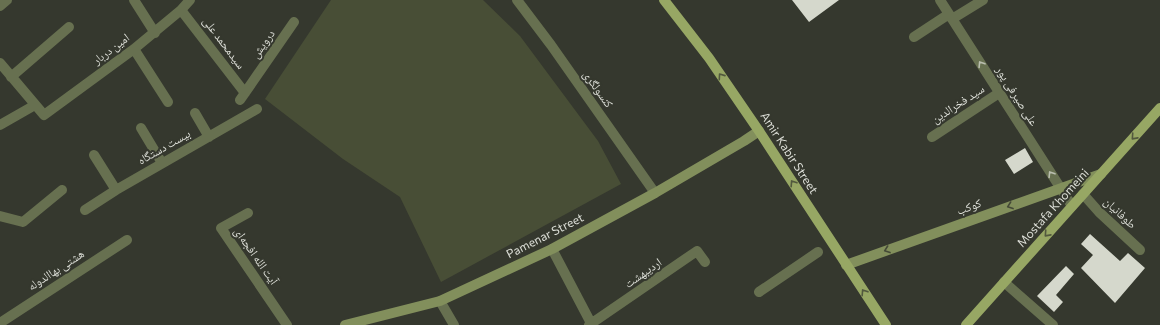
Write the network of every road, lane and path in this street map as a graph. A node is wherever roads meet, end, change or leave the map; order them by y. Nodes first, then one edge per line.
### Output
1 (7, 0) edge
2 (134, 0) edge
3 (190, 0) edge
4 (517, 0) edge
5 (664, 0) edge
6 (940, 0) edge
7 (983, 0) edge
8 (0, 6) edge
9 (182, 10) junction
10 (951, 17) junction
11 (294, 22) dead end
12 (69, 27) dead end
13 (155, 32) junction
14 (914, 37) dead end
15 (134, 49) junction
16 (0, 63) edge
17 (11, 77) junction
18 (999, 93) junction
19 (243, 96) joint
20 (168, 102) dead end
21 (35, 105) junction
22 (1160, 108) edge
23 (257, 109) dead end
24 (195, 112) dead end
25 (0, 125) edge
26 (141, 128) dead end
27 (760, 131) junction
28 (209, 137) junction
29 (932, 137) dead end
30 (94, 155) dead end
31 (162, 163) junction
32 (1101, 174) junction
33 (1060, 188) junction
34 (62, 190) dead end
35 (116, 190) junction
36 (655, 193) junction
37 (1083, 194) junction
38 (1072, 206) junction
39 (85, 210) dead end
40 (248, 213) dead end
41 (0, 216) edge
42 (127, 240) dead end
43 (552, 249) junction
44 (1140, 250) dead end
45 (818, 252) dead end
46 (705, 262) dead end
47 (846, 264) junction
48 (1004, 282) junction
49 (759, 292) dead end
50 (440, 301) junction
51 (7, 322) edge
52 (287, 325) edge
53 (345, 325) edge
54 (454, 325) edge
55 (591, 325) edge
56 (886, 325) edge
57 (966, 325) edge
58 (1053, 325) edge

1 - 8 street
2 - 13 street
3 - 9 street, امین دربار
4 - 36 street, کنسولگری
27 -> 5 main road, Amir Kabir Street
6 - 10 street, علی صیرفی پور
7 - 10 street
9 - 13 street, امین دربار
9 - 19 street, سیدمحمد علی
10 - 14 street
18 -> 10 street, علی صیرفی پور
11 - 19 street, درویش
12 - 17 street
13 - 15 street, امین دربار
15 - 20 street
15 - 21 street, امین دربار
16 - 17 street
17 - 21 street
18 - 29 street, سید فخرالدین
33 -> 18 street, علی صیرفی پور
21 - 25 street
22 -> 32 main road, Mostafa Khomeini
23 - 28 street, بیست دستگاه
24 - 28 street
26 - 31 street
27 - 36 street, Pamenar Street
47 -> 27 main road, Amir Kabir Street
28 - 31 street, بیست دستگاه
30 - 35 street
31 - 35 street, بیست دستگاه
32 - 33 street, کوکب
32 - 37 main road, Mostafa Khomeini
33 - 38 street, علی صیرفی پور
33 -> 47 street, کوکب
34 - 41 street
35 - 39 street, بیست دستگاه
36 - 43 street, Pamenar Street
37 - 38 main road, Mostafa Khomeini
37 - 44 street, طوفانیان
38 -> 48 main road, Mostafa Khomeini
40 - 52 street, آیت الله افجه‌ای
42 - 51 street, هشتی بهاالدوله
43 - 50 street, Pamenar Street
43 - 55 street, اردیبهشت
45 - 49 street
46 - 55 street, اردیبهشت
56 -> 47 main road, Amir Kabir Street
48 - 57 main road, Mostafa Khomeini
48 - 58 street
50 - 53 street, Pamenar Street
50 - 54 street

